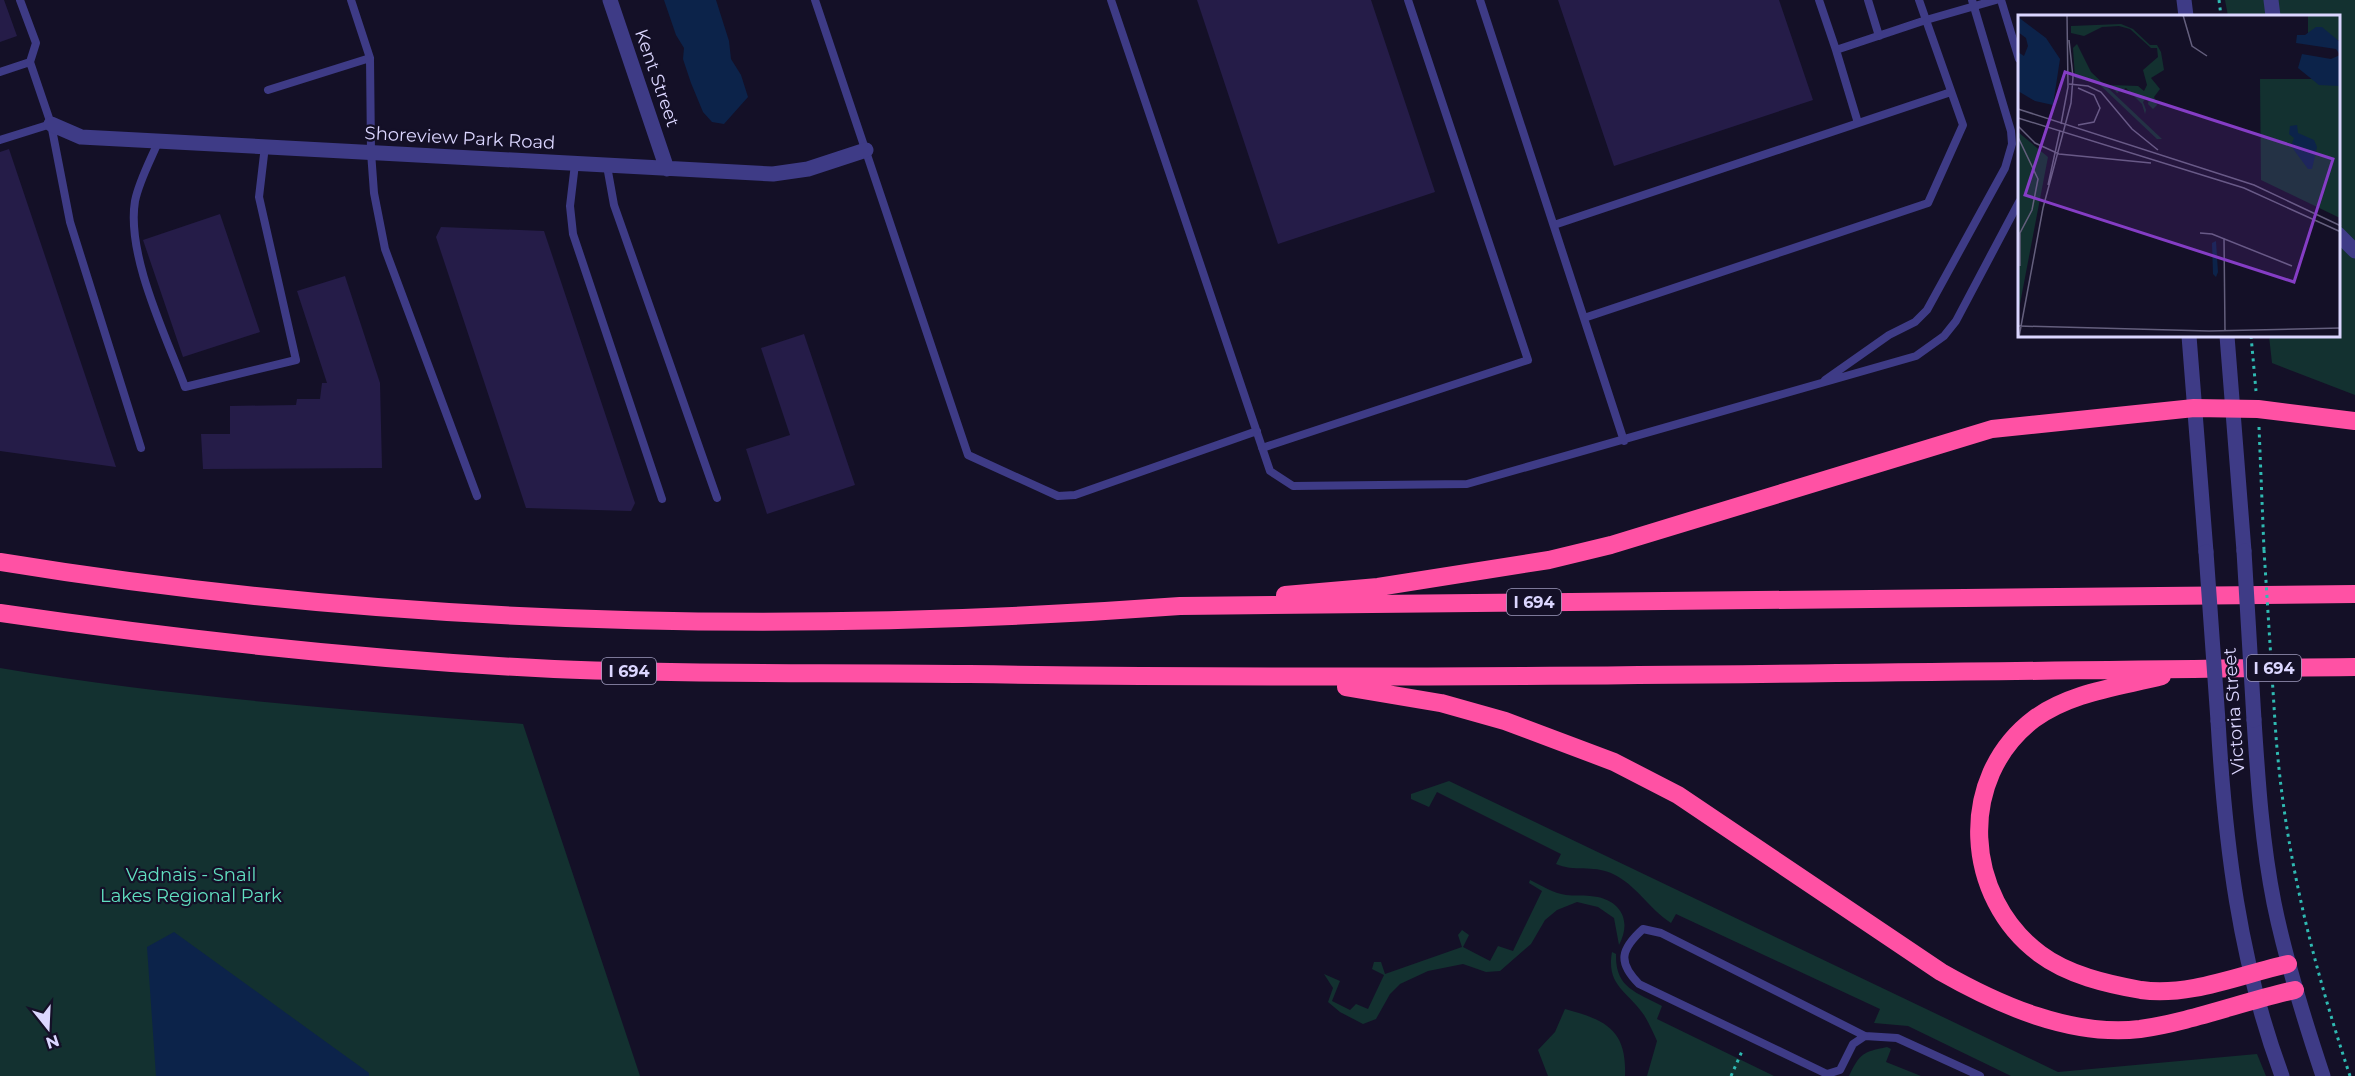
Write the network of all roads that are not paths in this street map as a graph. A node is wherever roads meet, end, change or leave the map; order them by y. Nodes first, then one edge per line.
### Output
1 (20, 0) edge
2 (351, 0) edge
3 (610, 0) edge
4 (815, 0) edge
5 (1111, 0) edge
6 (1408, 0) edge
7 (1480, 0) edge
8 (1819, 0) edge
9 (1868, 0) edge
10 (1919, 0) edge
11 (1999, 0) edge
12 (2184, 0) edge
13 (2271, 0) edge
14 (1973, 3) edge
15 (2186, 15) edge
16 (2273, 15) edge
17 (1926, 20) junction
18 (1879, 36) junction
19 (1836, 50) junction
20 (2018, 56) edge
21 (370, 58) junction
22 (30, 62) junction
23 (0, 72) edge
24 (268, 90) dead end
25 (1951, 92) junction
26 (1858, 123) junction
27 (51, 124) junction
28 (0, 140) edge
29 (159, 140) junction
30 (265, 146) junction
31 (866, 150) junction
32 (371, 152) junction
33 (575, 164) junction
34 (607, 166) junction
35 (667, 169) junction
36 (2018, 204) edge
37 (1554, 225) junction
38 (2340, 236) edge
39 (2355, 251) edge
40 (1584, 318) junction
41 (2189, 338) edge
42 (2227, 338) edge
43 (1820, 383) junction
44 (2232, 407) junction
45 (2194, 408) junction
46 (2355, 421) edge
47 (1257, 431) junction
48 (1624, 441) junction
49 (141, 448) dead end
50 (1262, 448) junction
51 (477, 496) dead end
52 (717, 498) dead end
53 (662, 499) dead end
54 (0, 562) edge
55 (2355, 594) edge
56 (1212, 606) junction
57 (0, 613) edge
58 (2355, 667) edge
59 (2192, 669) junction
60 (1260, 679) junction
61 (2288, 964) junction
62 (2250, 972) junction
63 (2295, 990) junction
64 (2258, 999) junction
65 (1865, 1036) junction
66 (1980, 1076) edge
67 (2282, 1076) edge
68 (2323, 1076) edge

1 - 22 lane
2 - 21 lane
3 - 35 street, Kent Street
4 - 31 lane
5 - 47 lane
6 - 50 lane
7 - 37 lane
8 - 19 lane
9 - 18 lane
10 - 17 lane
11 - 14 lane
11 - 20 lane
12 - 15 street
13 - 16 street
14 - 17 lane
14 - 43 lane
17 - 18 lane
17 - 25 lane
18 - 19 lane
19 - 26 lane
21 - 24 lane
21 - 32 lane
22 - 23 lane
22 - 27 lane
25 - 26 lane
25 - 40 lane
26 - 37 lane
27 - 28 lane
27 - 29 street, Shoreview Park Road
27 - 49 lane
29 - 30 street, Shoreview Park Road
29 - 30 lane
30 - 32 street, Shoreview Park Road
31 - 35 street, Shoreview Park Road
31 - 47 lane
32 - 33 street, Shoreview Park Road
32 - 51 lane
33 - 34 street, Shoreview Park Road
33 - 53 lane
34 - 35 street, Shoreview Park Road
34 - 52 lane
36 - 43 lane
37 - 40 lane
38 - 39 street
40 - 48 lane
41 - 45 street, Victoria Street
42 - 44 street, Victoria Street
43 - 48 lane
44 - 45 highway
44 - 46 highway
44 - 61 street, Victoria Street, bridge
45 - 56 highway
45 - 62 street, Victoria Street, bridge
47 - 50 lane
48 - 50 lane
54 - 56 highway, I 694
55 - 56 highway, I 694
57 - 60 highway, I 694
58 - 59 highway, I 694
59 - 60 highway, I 694
59 - 62 highway
60 - 64 highway
61 - 62 highway
61 - 63 street, Victoria Street
62 - 64 street, Victoria Street
63 - 64 highway
63 - 68 street, Victoria Street
64 - 67 street, Victoria Street
65 - 65 lane
65 - 66 lane

